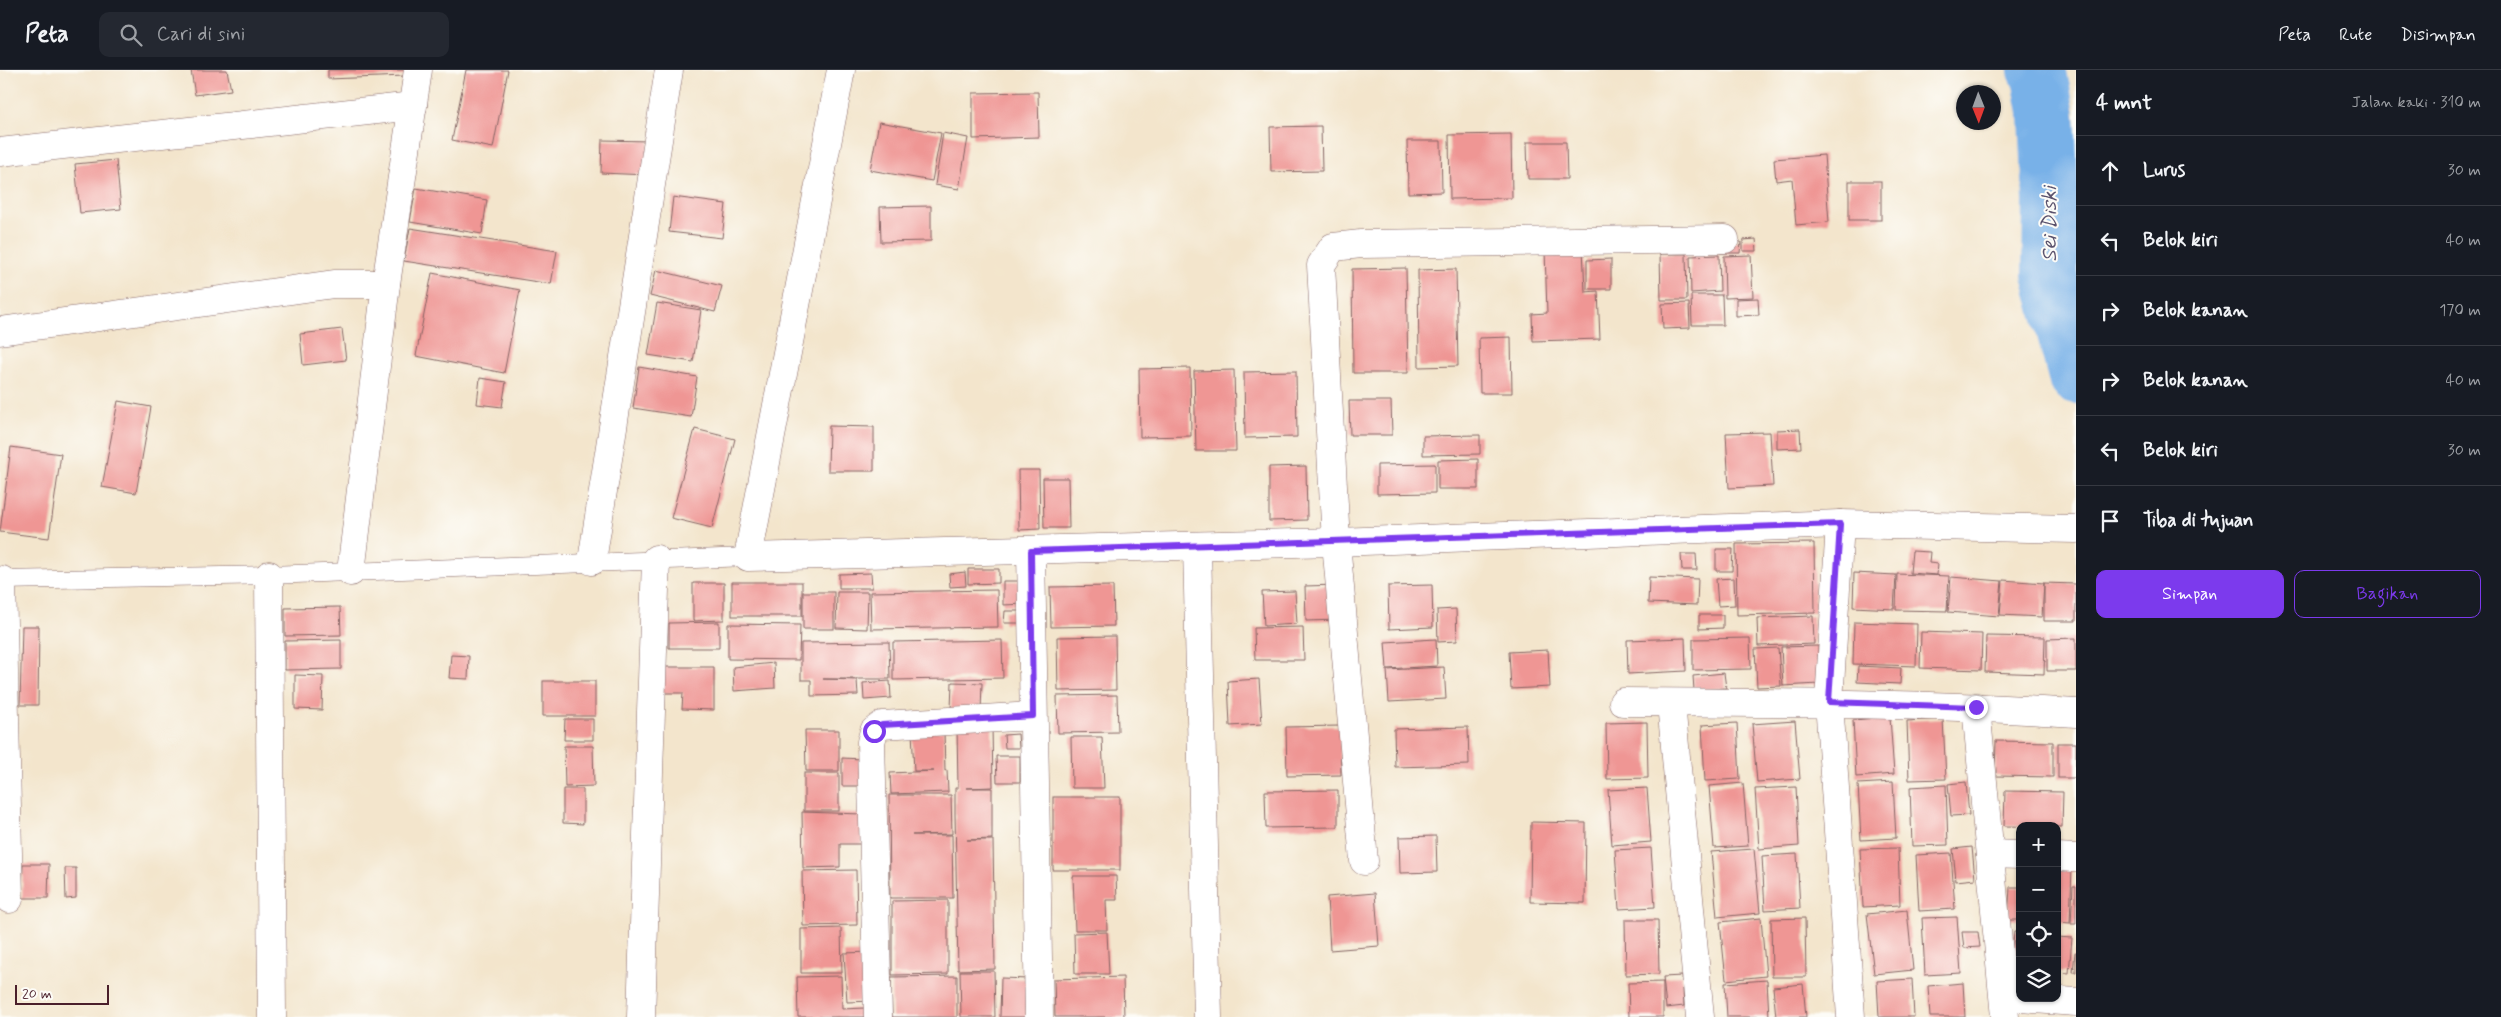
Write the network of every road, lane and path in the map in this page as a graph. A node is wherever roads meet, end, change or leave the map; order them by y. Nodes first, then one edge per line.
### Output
1 (418, 70) edge
2 (668, 70) edge
3 (841, 70) edge
4 (413, 106) junction
5 (0, 152) edge
6 (1725, 239) dead end
7 (386, 284) junction
8 (0, 331) edge
9 (1840, 524) junction
10 (2071, 529) edge
11 (1336, 542) junction
12 (1197, 546) junction
13 (1031, 551) junction
14 (748, 556) junction
15 (656, 559) junction
16 (592, 561) junction
17 (351, 572) junction
18 (269, 575) junction
19 (1, 580) edge
20 (1623, 702) dead end
21 (1829, 702) junction
22 (1671, 703) junction
23 (1976, 707) junction
24 (2076, 713) edge
25 (1033, 716) junction
26 (1990, 854) junction
27 (2016, 855) edge
28 (2061, 857) edge
29 (2076, 858) edge
30 (1364, 861) dead end
31 (9, 899) dead end
32 (2076, 1002) edge
33 (2012, 1003) edge
34 (272, 1017) edge
35 (641, 1017) edge
36 (878, 1017) edge
37 (1039, 1017) edge
38 (1208, 1017) edge
39 (1700, 1017) edge
40 (1851, 1017) edge

1 - 4 street
2 - 16 street
3 - 14 street
4 - 5 street
4 - 7 street
6 - 11 street
7 - 8 street
7 - 17 street
9 - 10 street
9 - 11 street
9 - 21 street
11 - 12 street
11 - 30 street
12 - 13 street
12 - 38 street
13 - 14 street
13 - 25 street
14 - 15 lane
15 - 16 lane
15 - 35 street
16 - 17 lane
17 - 18 lane
18 - 19 lane
18 - 34 street
19 - 31 street
20 - 22 street
21 - 22 street
21 - 23 street
21 - 40 street
22 - 39 street
23 - 24 street
23 - 26 street
25 - 36 street
25 - 37 street
26 - 27 street
26 - 33 street
28 - 29 street
32 - 33 street

